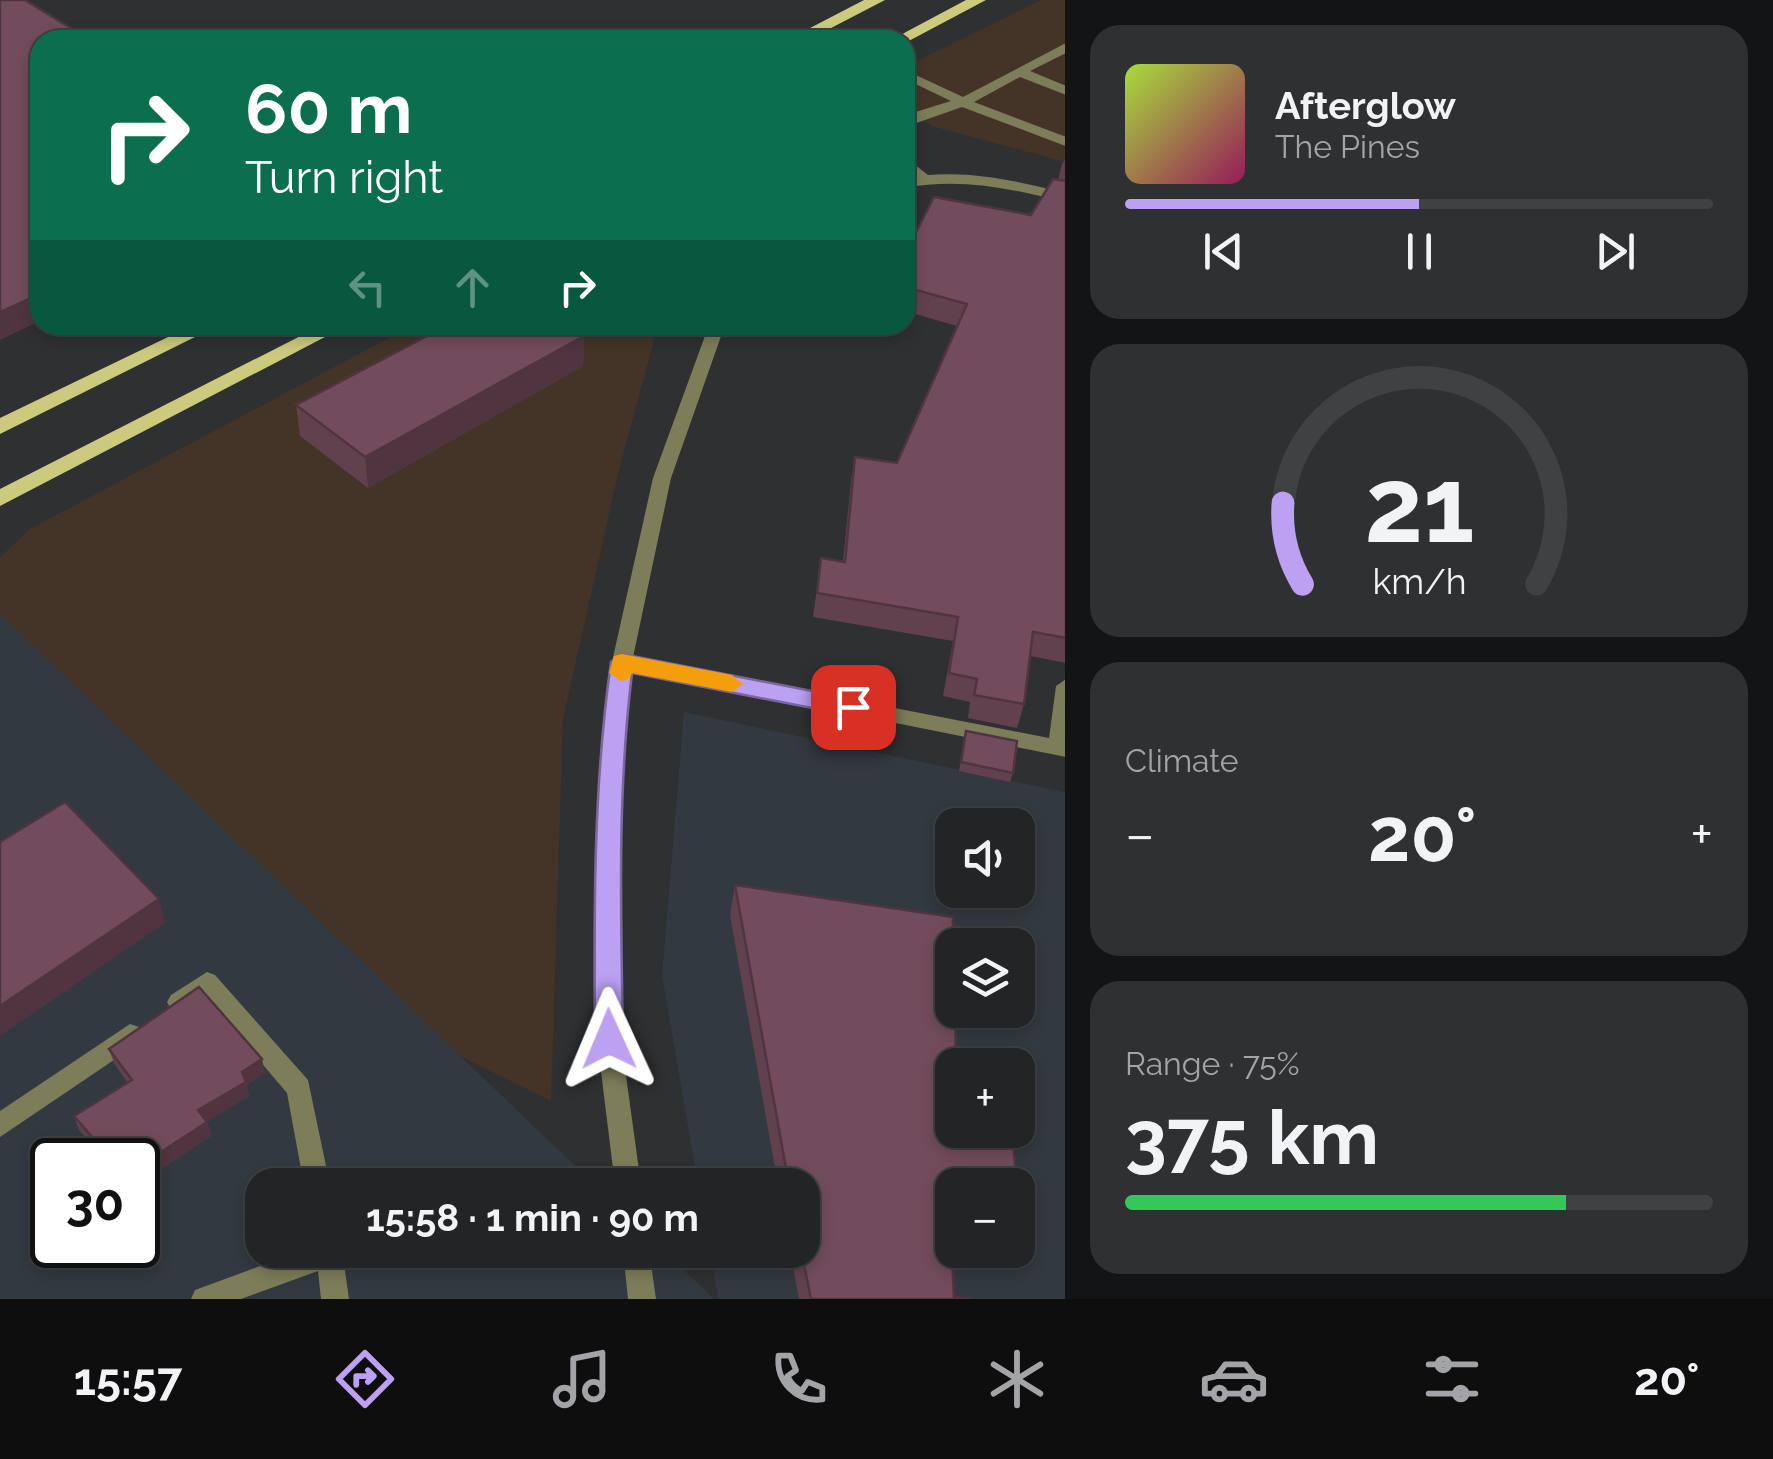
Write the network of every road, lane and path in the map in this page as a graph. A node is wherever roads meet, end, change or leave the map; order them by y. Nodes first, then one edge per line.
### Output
1 (876, 0) edge
2 (978, 0) edge
3 (816, 30) edge
4 (915, 32) edge
5 (1065, 48) edge
6 (1020, 72) junction
7 (915, 79) edge
8 (1065, 91) edge
9 (963, 102) junction
10 (915, 116) edge
11 (1065, 142) edge
12 (915, 170) edge
13 (924, 179) junction
14 (915, 181) edge
15 (1065, 198) edge
16 (188, 335) edge
17 (318, 335) edge
18 (713, 335) edge
19 (0, 426) edge
20 (0, 498) edge
21 (622, 662) junction
22 (1065, 702) edge
23 (1062, 748) edge
24 (0, 1124) edge
25 (314, 1168) edge
26 (626, 1168) edge
27 (290, 1268) edge
28 (335, 1268) edge
29 (638, 1268) edge
30 (205, 1299) edge
31 (334, 1299) edge
32 (642, 1299) edge

1 - 3 main road
2 - 4 main road
5 - 6 street
6 - 8 street
6 - 9 street
7 - 9 street
9 - 10 street
9 - 11 street
12 - 13 street
13 - 14 street
13 - 15 street
16 - 19 main road
17 - 20 main road
18 - 21 street
21 - 23 street
21 - 26 street
22 - 23 street
24 - 25 street
27 - 30 street
28 - 31 street
29 - 32 street

